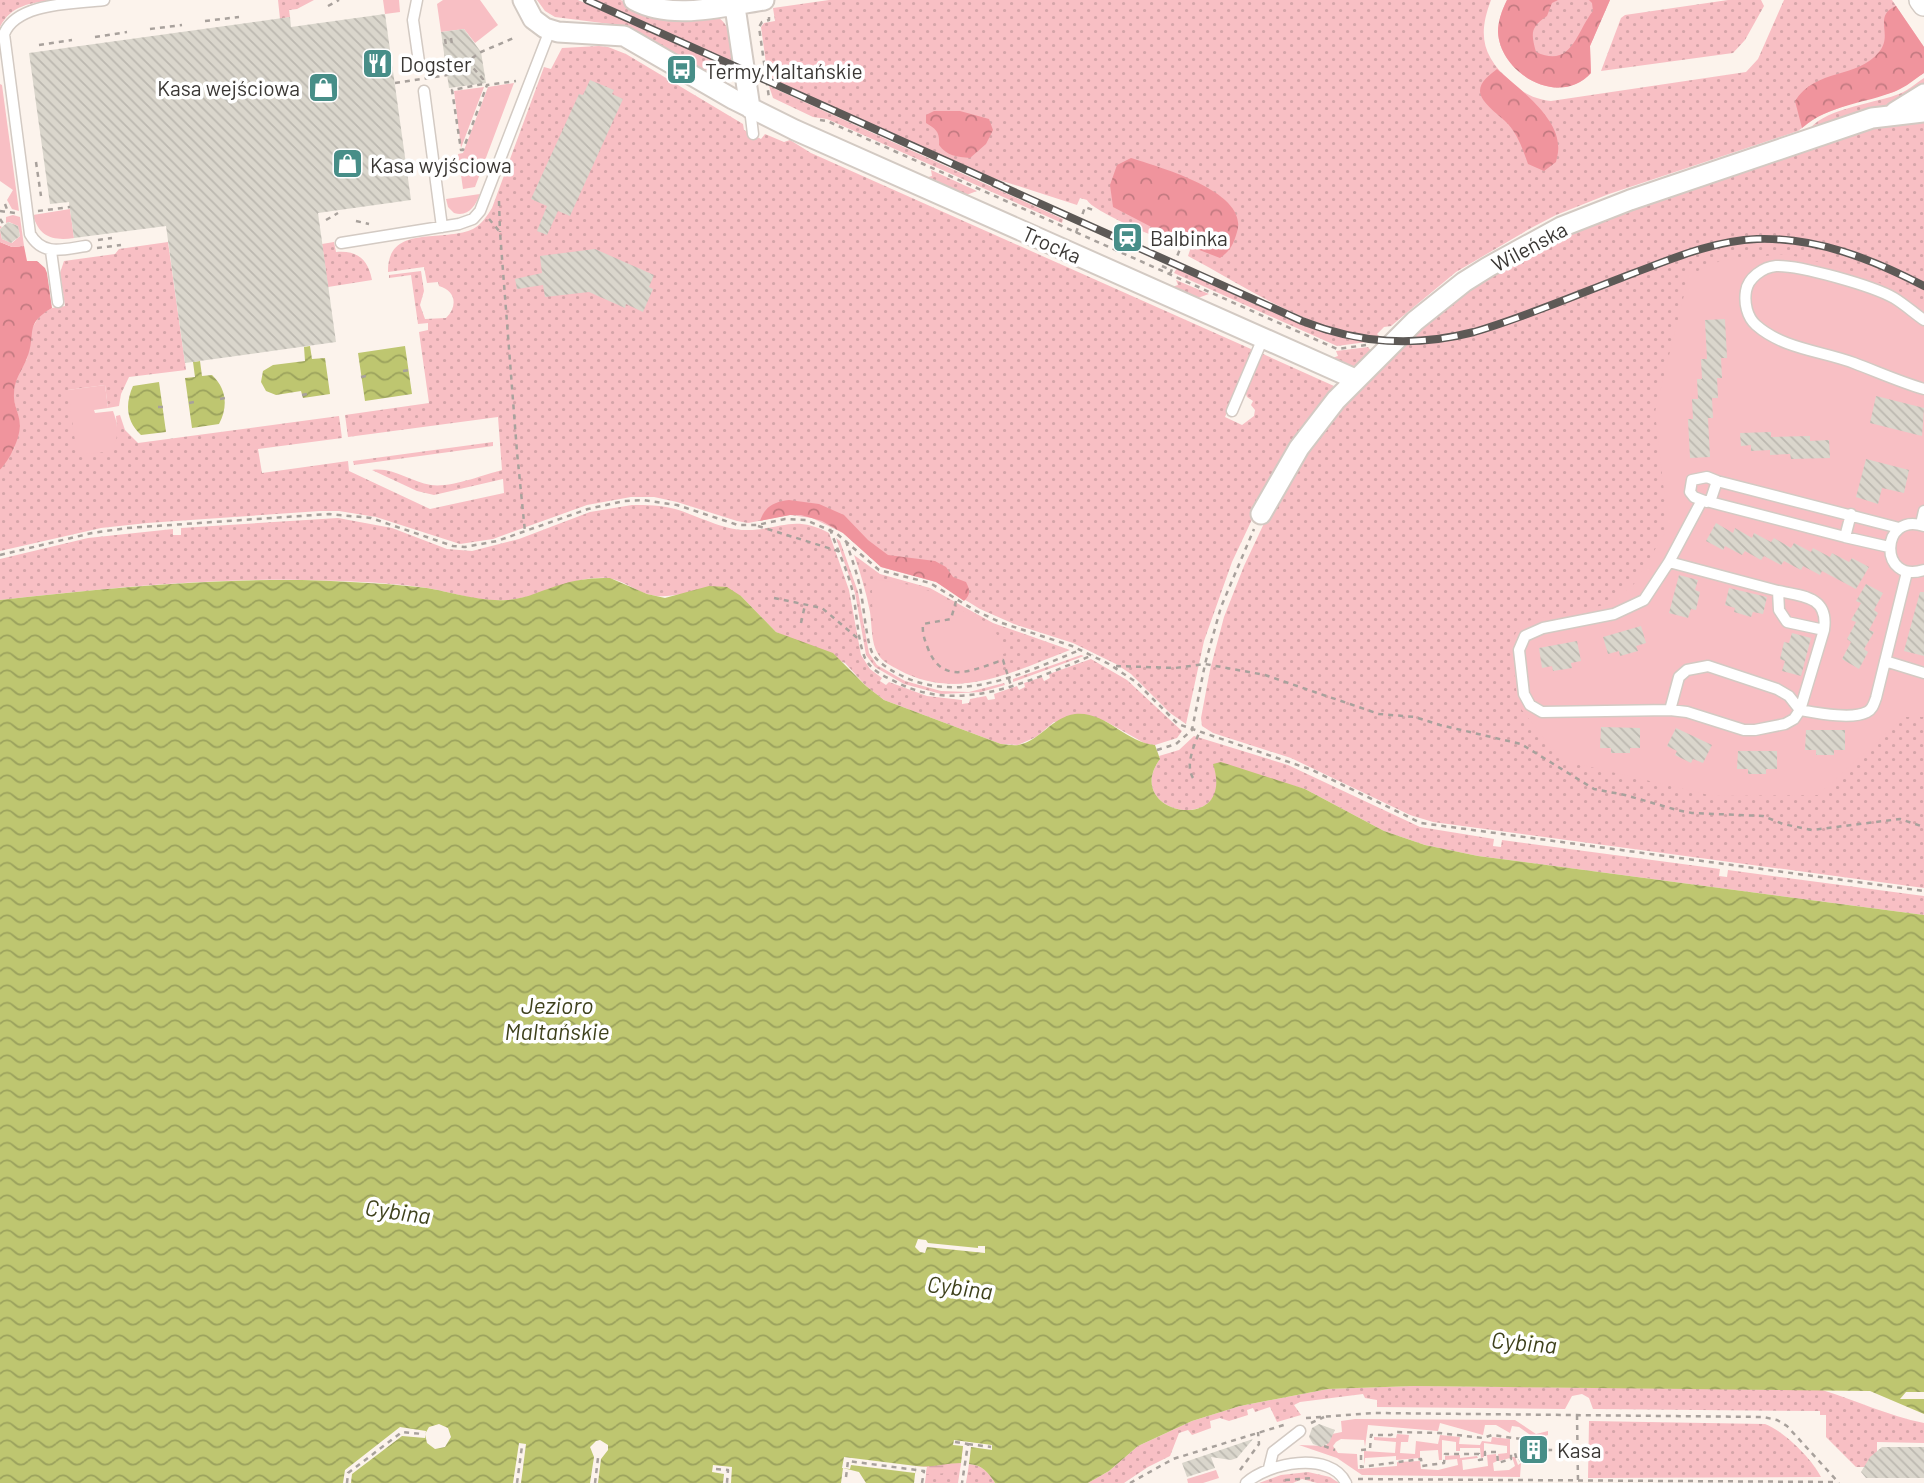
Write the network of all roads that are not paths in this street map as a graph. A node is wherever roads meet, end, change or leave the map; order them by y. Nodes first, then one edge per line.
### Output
1 (104, 0) edge
2 (417, 0) edge
3 (523, 0) edge
4 (634, 0) edge
5 (1921, 0) edge
6 (734, 2) edge
7 (1924, 4) edge
8 (766, 6) edge
9 (550, 30) junction
10 (419, 62) dead end
11 (424, 91) dead end
12 (1924, 94) edge
13 (750, 108) junction
14 (1924, 112) edge
15 (1890, 114) junction
16 (753, 134) dead end
17 (442, 227) junction
18 (341, 243) dead end
19 (88, 245) road end
20 (51, 251) junction
21 (58, 302) dead end
22 (1924, 320) edge
23 (1263, 338) junction
24 (1355, 379) junction
25 (1924, 389) edge
26 (1232, 411) dead end
27 (1717, 481) junction
28 (1706, 502) junction
29 (1924, 511) edge
30 (1261, 514) road end
31 (1851, 514) junction
32 (1922, 525) edge
33 (1899, 528) junction
34 (1845, 537) junction
35 (1889, 547) junction
36 (1669, 562) junction
37 (1924, 570) edge
38 (1907, 572) junction
39 (1778, 591) junction
40 (1824, 630) junction
41 (1885, 661) junction
42 (1924, 673) edge
43 (1670, 710) junction
44 (1800, 710) junction
45 (1300, 1431) road end
46 (1269, 1468) junction
47 (1345, 1481) edge
48 (1246, 1483) edge

1 - 20 lane
2 - 10 lane
3 - 9 street
4 - 6 street
5 - 7 street
6 - 8 street
6 - 13 street
9 - 13 street, Trocka
9 - 17 lane
11 - 17 lane
12 - 15 street, Wileńska
13 - 16 lane
13 - 23 street, Trocka
14 - 15 street, Wileńska
15 - 24 street, Wileńska
17 - 18 lane
19 - 20 lane
20 - 21 lane
22 - 25 lane
23 - 24 street, Trocka
23 - 26 lane
24 - 30 street, Wileńska
27 - 28 lane
27 - 28 lane
27 - 31 lane
28 - 34 lane
28 - 36 lane
29 - 32 lane
31 - 33 lane
31 - 34 lane
32 - 33 lane
33 - 35 lane
34 - 35 lane
35 - 38 lane
36 - 39 lane
36 - 43 lane
37 - 38 lane
38 - 41 lane
39 - 40 lane
39 - 40 lane
40 - 44 lane
41 - 42 lane
41 - 44 lane
43 - 44 lane
43 - 44 lane
45 - 46 lane
46 - 47 lane
46 - 48 lane

